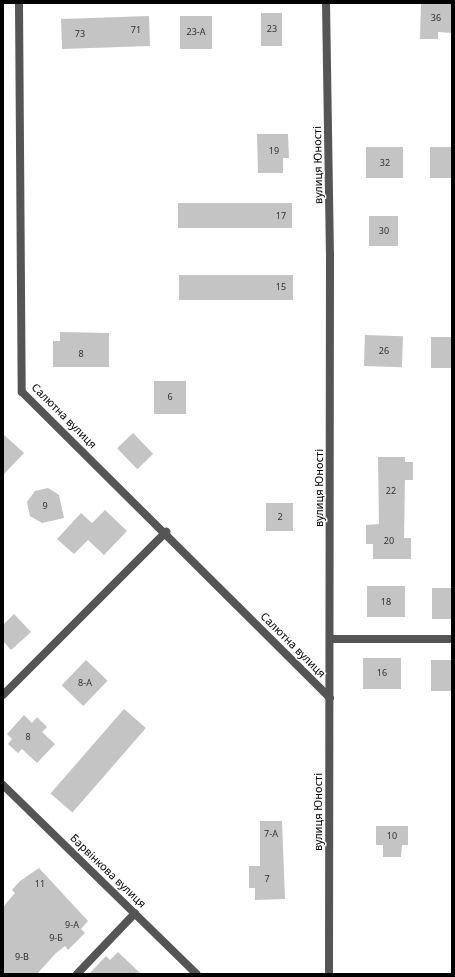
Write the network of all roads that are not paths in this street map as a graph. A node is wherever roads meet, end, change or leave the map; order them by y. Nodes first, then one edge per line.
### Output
1 (19, 3) edge
2 (326, 3) edge
3 (166, 532) junction
4 (330, 639) junction
5 (452, 639) edge
6 (3, 695) edge
7 (330, 698) junction
8 (3, 785) edge
9 (135, 913) junction
10 (77, 974) edge
11 (197, 974) edge
12 (329, 974) edge

1 - 3 street, Салютна вулиця
2 - 4 street, вулиця Юності
3 - 6 street
3 - 7 street, Салютна вулиця
4 - 5 street
4 - 7 street, вулиця Юності
7 - 12 street, вулиця Юності
8 - 9 street, Барвінкова вулиця
9 - 10 street
9 - 11 street, Барвінкова вулиця

